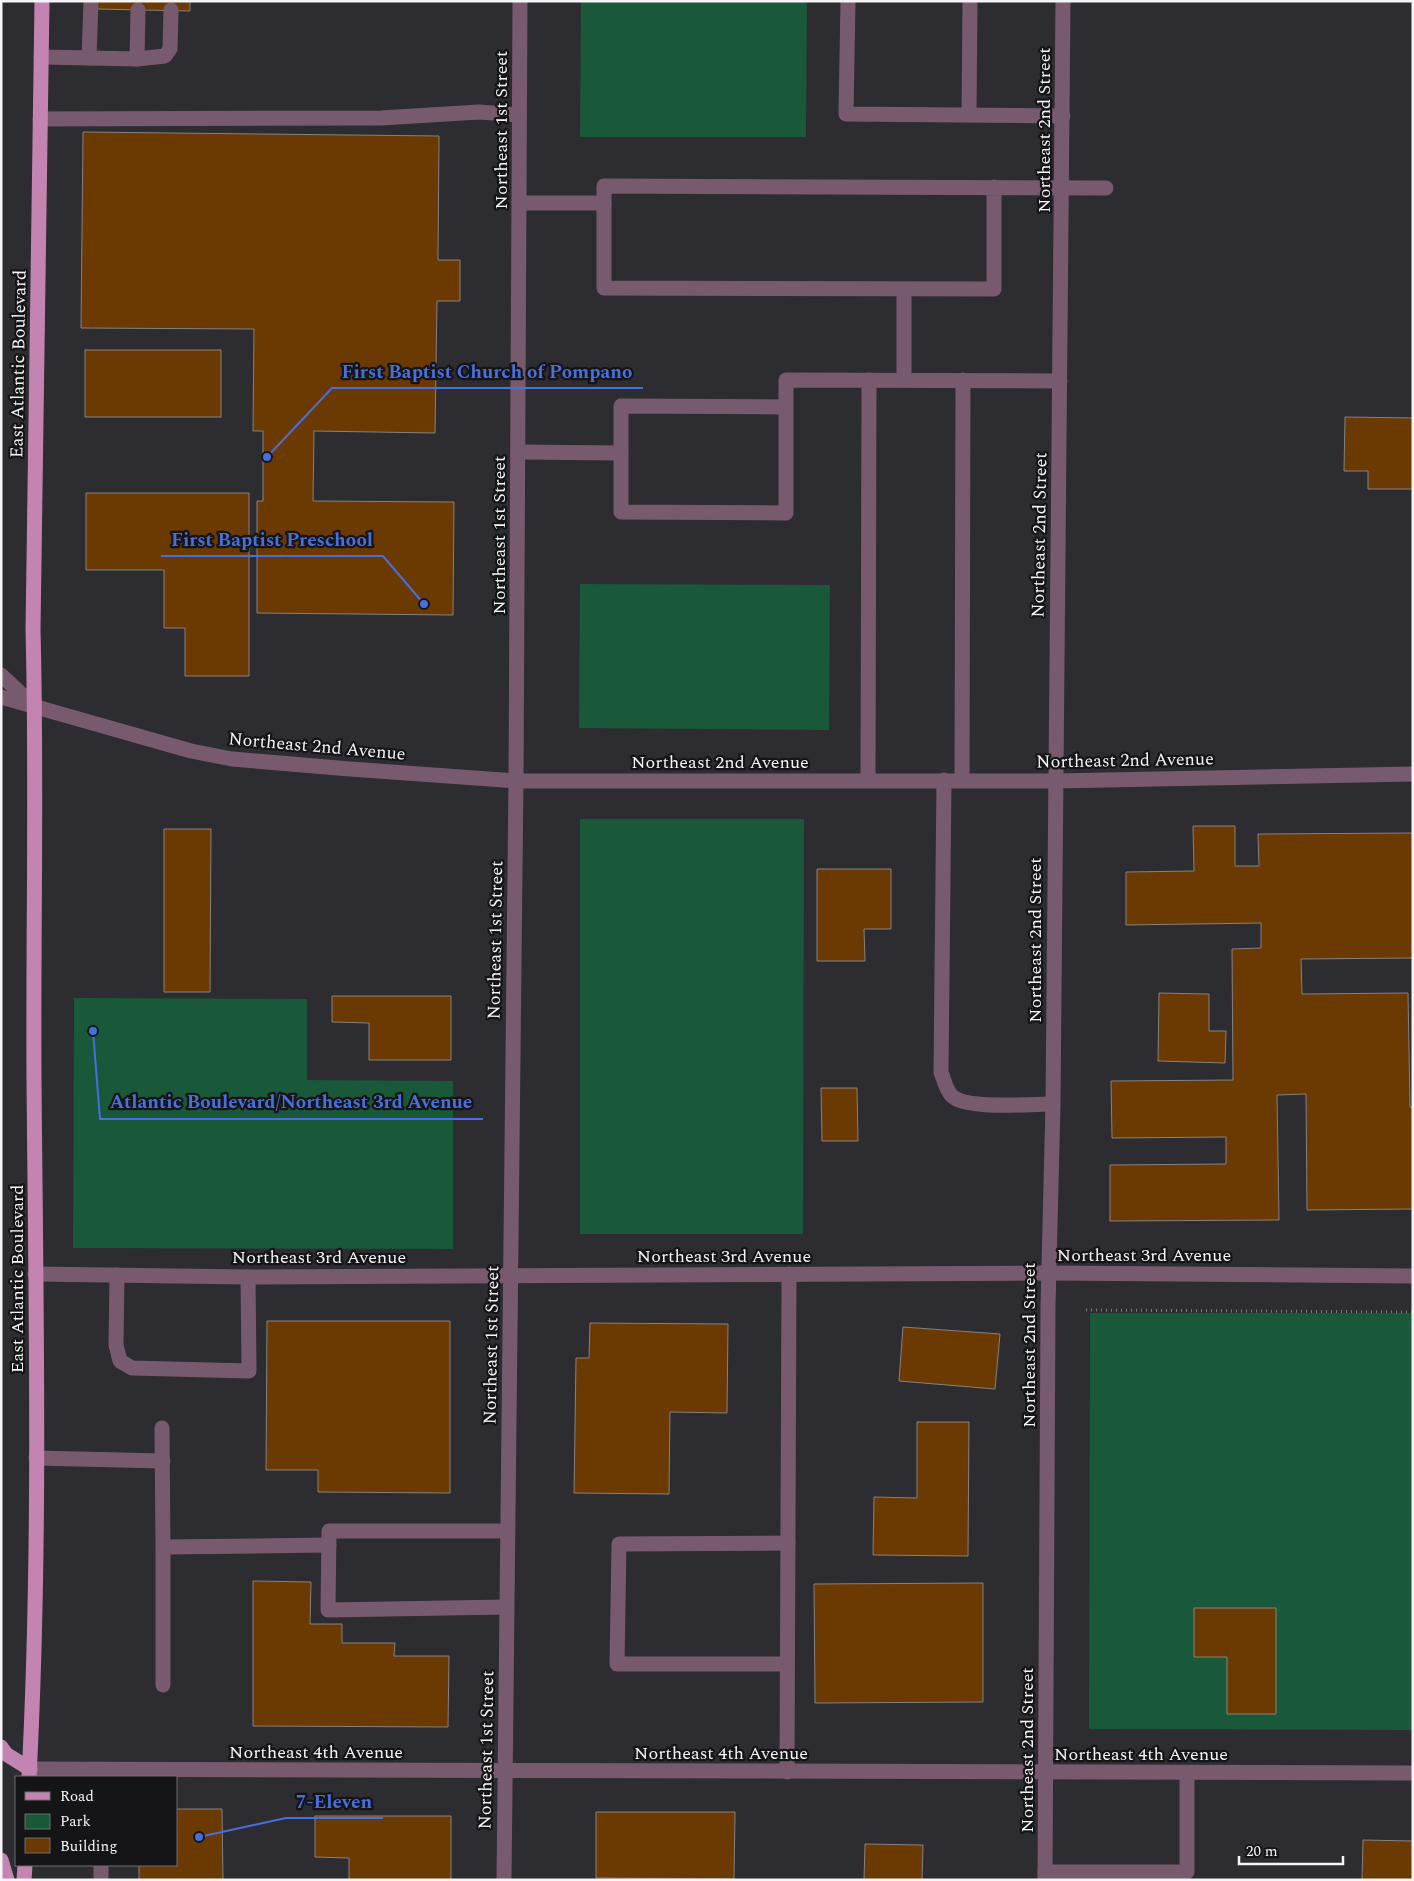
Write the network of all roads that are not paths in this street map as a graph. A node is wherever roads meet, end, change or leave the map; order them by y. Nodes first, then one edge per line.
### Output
1 (42, 1) edge
2 (90, 1) edge
3 (520, 1) edge
4 (848, 1) edge
5 (970, 1) edge
6 (1063, 1) edge
7 (138, 10) dead end
8 (171, 10) dead end
9 (41, 57) junction
10 (89, 58) junction
11 (137, 59) junction
12 (519, 115) junction
13 (968, 115) junction
14 (1063, 116) junction
15 (40, 119) junction
16 (994, 187) junction
17 (1062, 188) junction
18 (1106, 188) dead end
19 (519, 203) junction
20 (604, 203) junction
21 (904, 289) junction
22 (869, 380) junction
23 (904, 380) junction
24 (963, 380) junction
25 (1060, 381) junction
26 (786, 406) junction
27 (518, 452) junction
28 (621, 453) junction
29 (1, 675) edge
30 (1, 698) edge
31 (35, 707) junction
32 (1413, 774) edge
33 (516, 780) junction
34 (868, 780) junction
35 (944, 780) junction
36 (962, 780) junction
37 (1055, 781) junction
38 (1053, 1104) junction
39 (1048, 1273) junction
40 (35, 1274) junction
41 (789, 1274) junction
42 (117, 1275) junction
43 (510, 1276) junction
44 (1413, 1276) edge
45 (248, 1277) junction
46 (162, 1428) dead end
47 (36, 1458) junction
48 (163, 1460) junction
49 (507, 1532) junction
50 (788, 1543) junction
51 (329, 1545) junction
52 (163, 1547) junction
53 (506, 1607) junction
54 (787, 1664) junction
55 (163, 1685) dead end
56 (1, 1747) edge
57 (505, 1771) junction
58 (787, 1772) junction
59 (1046, 1772) junction
60 (29, 1773) edge
61 (102, 1773) edge
62 (1187, 1773) junction
63 (1413, 1773) edge
64 (1, 1860) edge
65 (25, 1866) edge
66 (101, 1866) edge
67 (1045, 1876) edge
68 (7, 1880) edge
69 (24, 1880) edge
70 (101, 1880) edge
71 (504, 1880) edge

1 - 9 main road, East Atlantic Boulevard
2 - 10 street
3 - 12 street, Northeast 1st Street
4 - 13 street
5 - 13 street
6 - 14 street, Northeast 2nd Street
7 - 11 street
8 - 11 street
9 - 10 street
9 - 15 main road, East Atlantic Boulevard
10 - 11 street
12 - 15 street
12 - 19 street, Northeast 1st Street
13 - 14 street
14 - 17 street, Northeast 2nd Street
15 - 31 main road, East Atlantic Boulevard
16 - 17 street
16 - 20 street
16 - 21 street
17 - 18 street
17 - 25 street, Northeast 2nd Street
19 - 20 street
19 - 27 street, Northeast 1st Street
20 - 21 street
21 - 23 street
22 - 23 street
22 - 26 street
22 - 34 street
23 - 24 street
24 - 25 street
24 - 36 street
25 - 37 street, Northeast 2nd Street
26 - 28 street
26 - 28 street
27 - 28 street
27 - 33 street, Northeast 1st Street
29 - 31 street
30 - 31 street, Northeast 2nd Avenue
31 - 33 street, Northeast 2nd Avenue
31 - 40 main road, East Atlantic Boulevard
32 - 37 street, Northeast 2nd Avenue
33 - 34 street, Northeast 2nd Avenue
33 - 43 street, Northeast 1st Street
34 - 35 street, Northeast 2nd Avenue
35 - 36 street, Northeast 2nd Avenue
35 - 38 street
36 - 37 street, Northeast 2nd Avenue
37 - 38 street, Northeast 2nd Street
38 - 39 street, Northeast 2nd Street
39 - 41 street, Northeast 3rd Avenue
39 - 44 street, Northeast 3rd Avenue
39 - 59 street, Northeast 2nd Street
40 - 42 street, Northeast 3rd Avenue
40 - 47 main road, East Atlantic Boulevard
41 - 43 street, Northeast 3rd Avenue
41 - 50 street
42 - 45 street, Northeast 3rd Avenue
42 - 45 street
43 - 45 street, Northeast 3rd Avenue
43 - 49 street, Northeast 1st Street
46 - 48 street
47 - 48 street
47 - 60 main road, East Atlantic Boulevard
48 - 52 street
49 - 51 street
49 - 53 street, Northeast 1st Street
50 - 54 street
50 - 54 street
51 - 52 street
51 - 53 street
52 - 55 street
53 - 57 street, Northeast 1st Street
54 - 58 street
56 - 60 main road
57 - 58 street, Northeast 4th Avenue
57 - 61 street, Northeast 4th Avenue
57 - 71 street, Northeast 1st Street
58 - 59 street, Northeast 4th Avenue
59 - 62 street, Northeast 4th Avenue
59 - 67 street, Northeast 2nd Street
60 - 61 street, Northeast 4th Avenue
62 - 63 street, Northeast 4th Avenue
62 - 67 street
64 - 68 main road
65 - 69 main road
66 - 70 street

